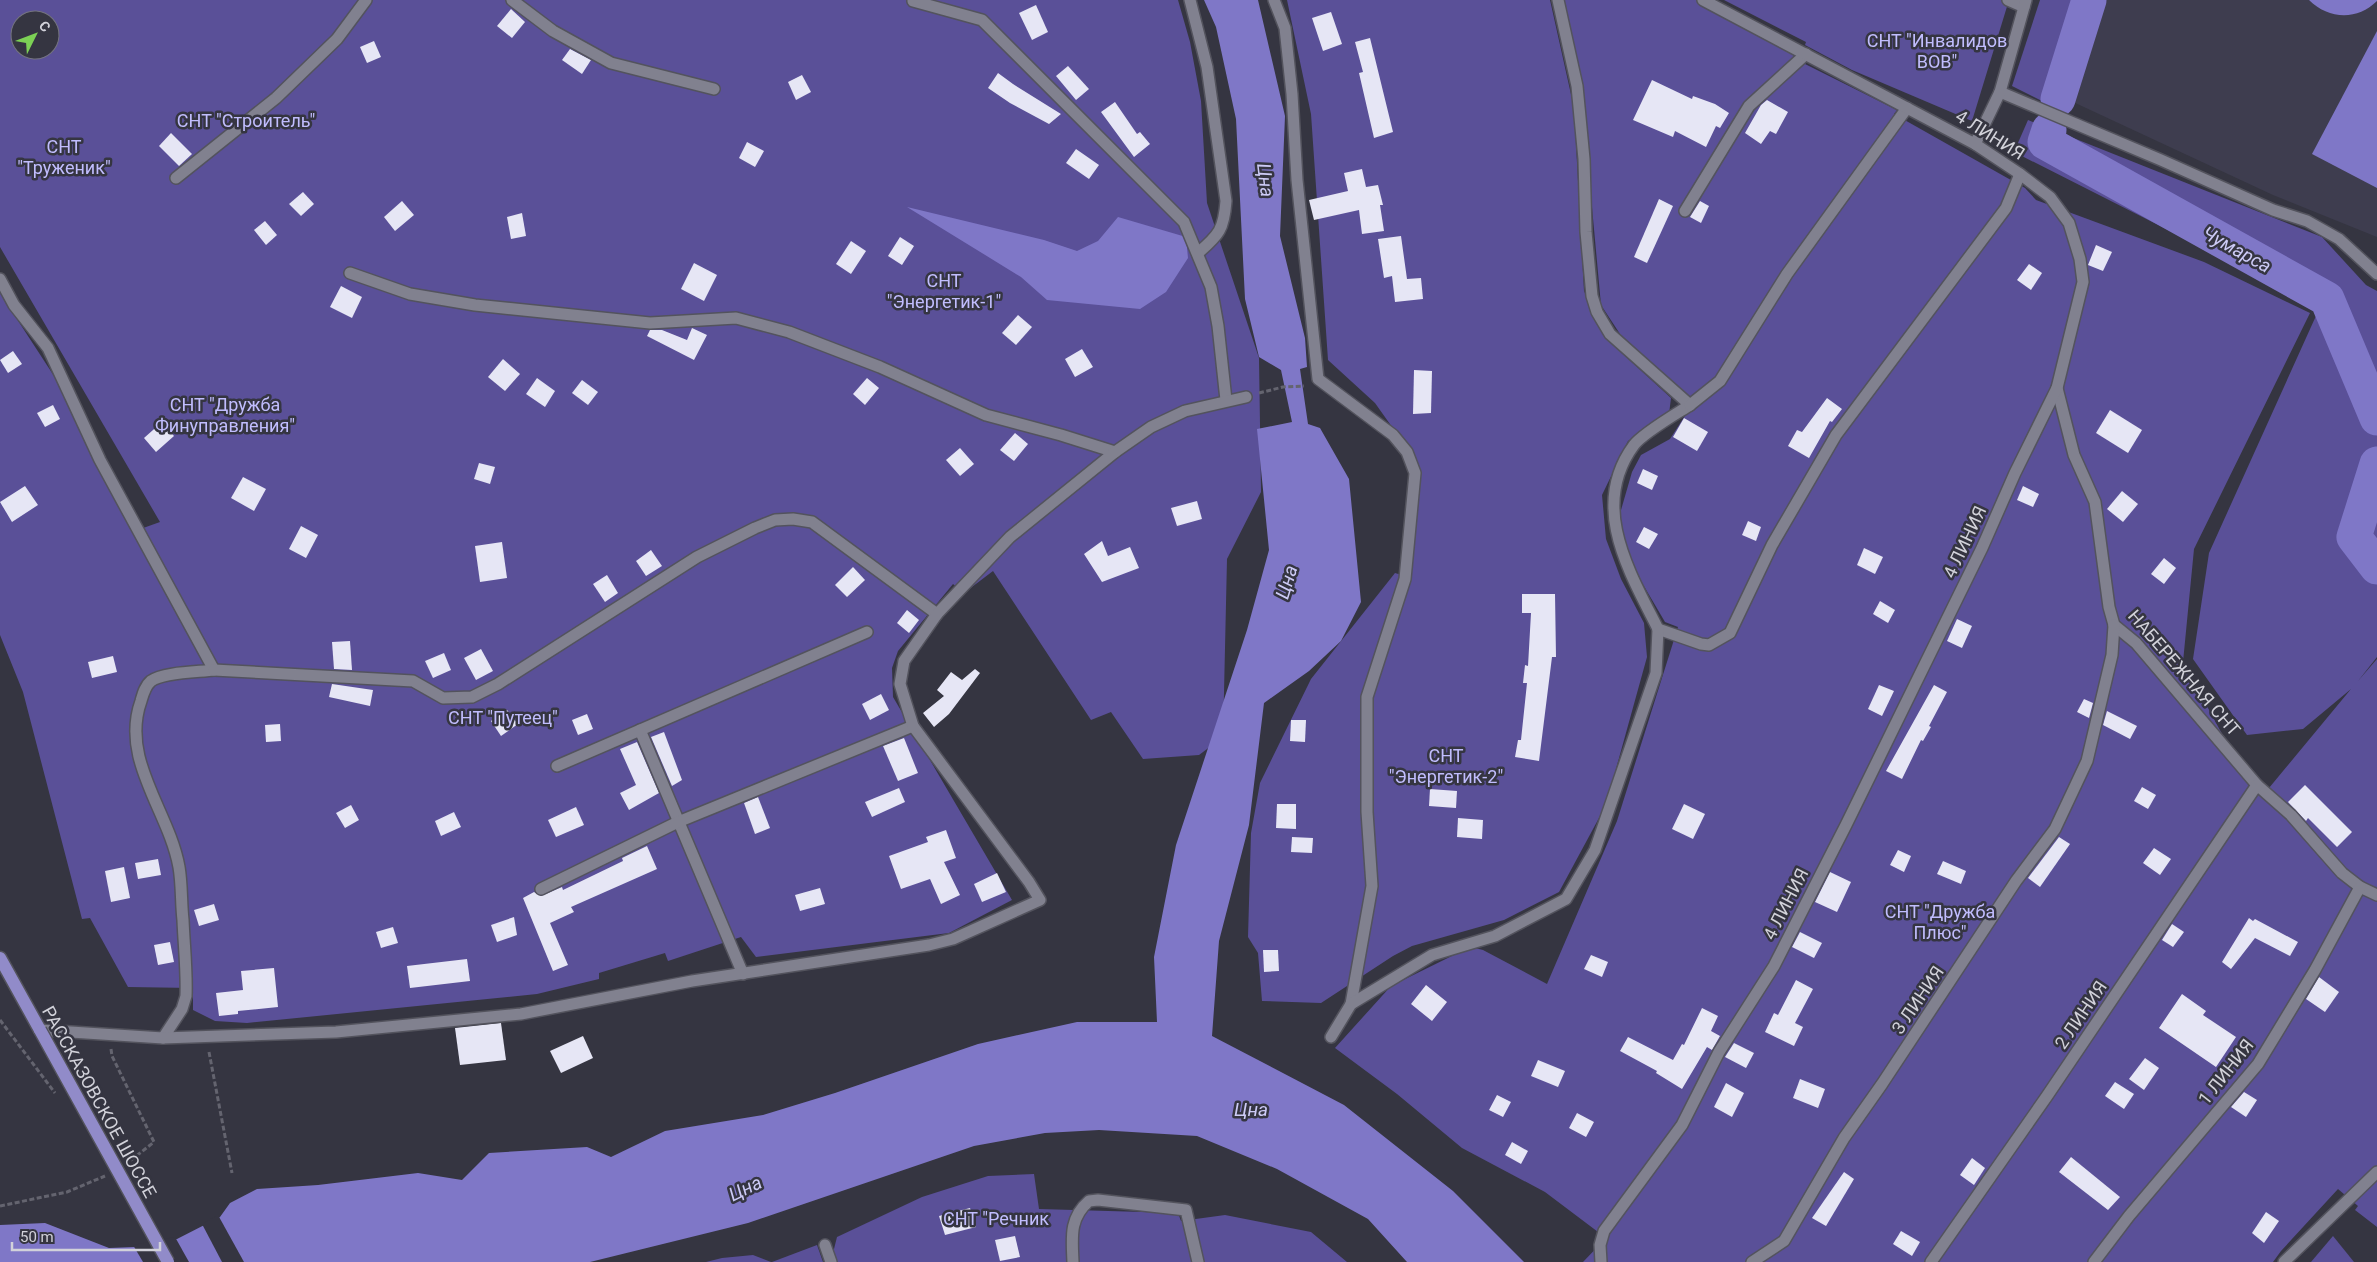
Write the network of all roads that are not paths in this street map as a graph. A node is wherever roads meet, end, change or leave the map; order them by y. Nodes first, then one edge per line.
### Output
1 (366, 0) edge
2 (512, 0) edge
3 (1190, 0) edge
4 (1274, 0) edge
5 (1558, 0) edge
6 (1703, 0) edge
7 (2008, 0) edge
8 (914, 1) dead end
9 (2025, 4) edge
10 (1806, 54) junction
11 (714, 89) dead end
12 (2000, 92) junction
13 (1907, 108) junction
14 (1975, 144) junction
15 (2020, 174) junction
16 (176, 178) dead end
17 (1685, 210) dead end
18 (1198, 252) junction
19 (350, 273) dead end
20 (2377, 274) edge
21 (0, 280) edge
22 (2057, 388) junction
23 (1246, 397) road end
24 (1226, 400) junction
25 (1690, 405) junction
26 (1115, 452) junction
27 (937, 614) junction
28 (2114, 625) junction
29 (1658, 629) junction
30 (867, 632) dead end
31 (214, 670) junction
32 (913, 726) junction
33 (640, 730) junction
34 (557, 766) dead end
35 (2257, 785) junction
36 (678, 822) junction
37 (2360, 887) junction
38 (541, 889) dead end
39 (2377, 895) edge
40 (0, 958) edge
41 (743, 974) junction
42 (1351, 1004) junction
43 (40, 1030) junction
44 (163, 1038) junction
45 (1331, 1038) dead end
46 (2377, 1172) edge
47 (825, 1245) dead end
48 (168, 1262) edge
49 (831, 1262) edge
50 (1073, 1262) edge
51 (1198, 1262) edge
52 (1600, 1262) edge
53 (1752, 1262) edge
54 (1931, 1262) edge
55 (2094, 1262) edge
56 (2284, 1262) edge

1 - 16 lane
2 - 11 lane
3 - 18 lane
4 - 42 lane
5 - 25 lane
6 - 10 lane, 4 ЛИНИЯ
7 - 9 lane
8 - 18 lane
9 - 12 lane
10 - 13 lane, 4 ЛИНИЯ
10 - 17 lane
12 - 14 lane
12 - 20 lane
13 - 14 lane, 4 ЛИНИЯ
13 - 25 lane
14 - 15 lane, 4 ЛИНИЯ
15 - 22 lane, 4 ЛИНИЯ
15 - 29 lane
18 - 24 lane
19 - 26 lane
21 - 31 lane
22 - 28 lane, НАБЕРЕЖНАЯ СНТ
22 - 52 lane, 4 ЛИНИЯ
23 - 24 lane
24 - 26 lane
25 - 29 lane
26 - 27 lane
27 - 31 lane
27 - 32 lane
28 - 35 lane, НАБЕРЕЖНАЯ СНТ
28 - 53 lane, 3 ЛИНИЯ
29 - 42 lane
30 - 33 lane
31 - 44 lane
32 - 36 lane
32 - 41 lane
33 - 34 lane
33 - 36 lane
35 - 37 lane, НАБЕРЕЖНАЯ СНТ
35 - 54 lane, 2 ЛИНИЯ
36 - 38 lane
36 - 41 lane
37 - 39 lane, НАБЕРЕЖНАЯ СНТ
37 - 55 lane, 1 ЛИНИЯ
40 - 43 main road, РАССКАЗОВСКОЕ ШОССЕ
41 - 44 lane
42 - 45 lane
43 - 44 lane
43 - 48 main road, РАССКАЗОВСКОЕ ШОССЕ, bridge
46 - 56 lane
47 - 49 lane
50 - 51 lane

